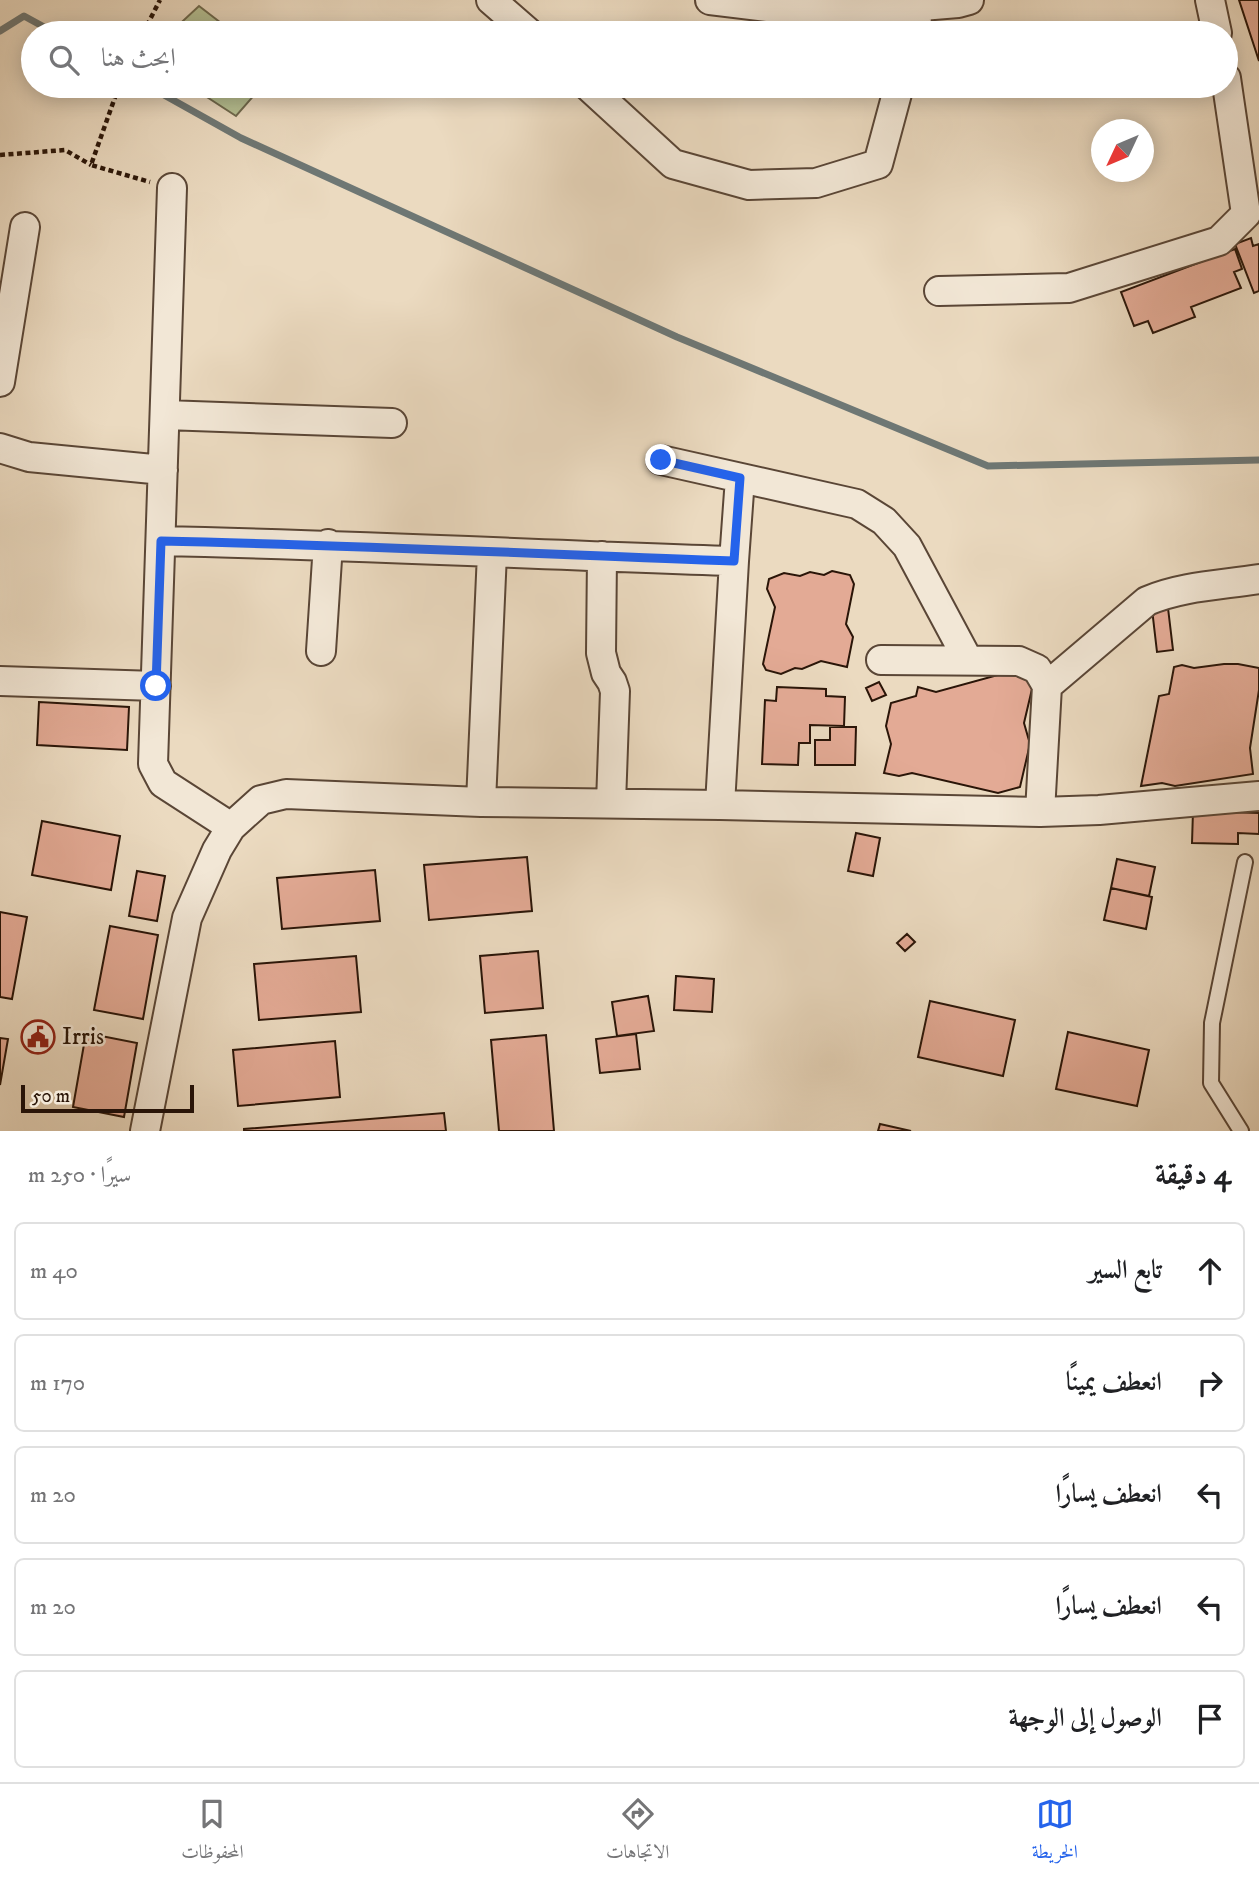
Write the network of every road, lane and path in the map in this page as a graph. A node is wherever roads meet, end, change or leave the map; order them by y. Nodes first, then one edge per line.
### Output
1 (160, 0) edge
2 (491, 0) edge
3 (710, 0) edge
4 (969, 0) edge
5 (1210, 0) edge
6 (920, 6) junction
7 (149, 21) edge
8 (515, 21) edge
9 (916, 21) edge
10 (1214, 21) edge
11 (115, 98) edge
12 (601, 98) edge
13 (896, 98) edge
14 (1229, 98) edge
15 (0, 155) edge
16 (91, 165) junction
17 (172, 188) joint
18 (25, 227) dead end
19 (939, 291) dead end
20 (0, 382) edge
21 (165, 415) junction
22 (392, 423) dead end
23 (0, 448) edge
24 (661, 460) dead end
25 (163, 470) junction
26 (740, 478) junction
27 (161, 541) junction
28 (328, 544) junction
29 (492, 553) junction
30 (602, 556) junction
31 (734, 561) junction
32 (1259, 579) edge
33 (321, 650) dead end
34 (881, 660) dead end
35 (968, 660) junction
36 (0, 681) edge
37 (156, 686) junction
38 (1047, 686) junction
39 (1259, 796) edge
40 (481, 802) junction
41 (611, 803) junction
42 (720, 805) junction
43 (1040, 812) junction
44 (231, 827) junction
45 (1245, 862) dead end
46 (145, 1131) edge
47 (1241, 1131) edge

1 - 7 path
2 - 8 street
3 - 6 street
4 - 6 street
5 - 10 street
6 - 9 street
11 - 16 path
12 - 13 street
14 - 19 street
15 - 16 path
16 - 17 path
17 - 21 street
18 - 20 street
21 - 22 street
21 - 25 street
23 - 25 street
24 - 26 street
25 - 27 street
26 - 31 street
26 - 35 street
27 - 28 street
27 - 37 street
28 - 29 street
28 - 33 street
29 - 30 street
29 - 40 street
30 - 31 street
30 - 41 street
31 - 42 street
32 - 38 street
34 - 35 street
35 - 38 street
36 - 37 street
37 - 44 street
38 - 43 street
39 - 43 street
40 - 41 street
40 - 44 street
41 - 42 street
42 - 43 street
44 - 46 street
45 - 47 lane

